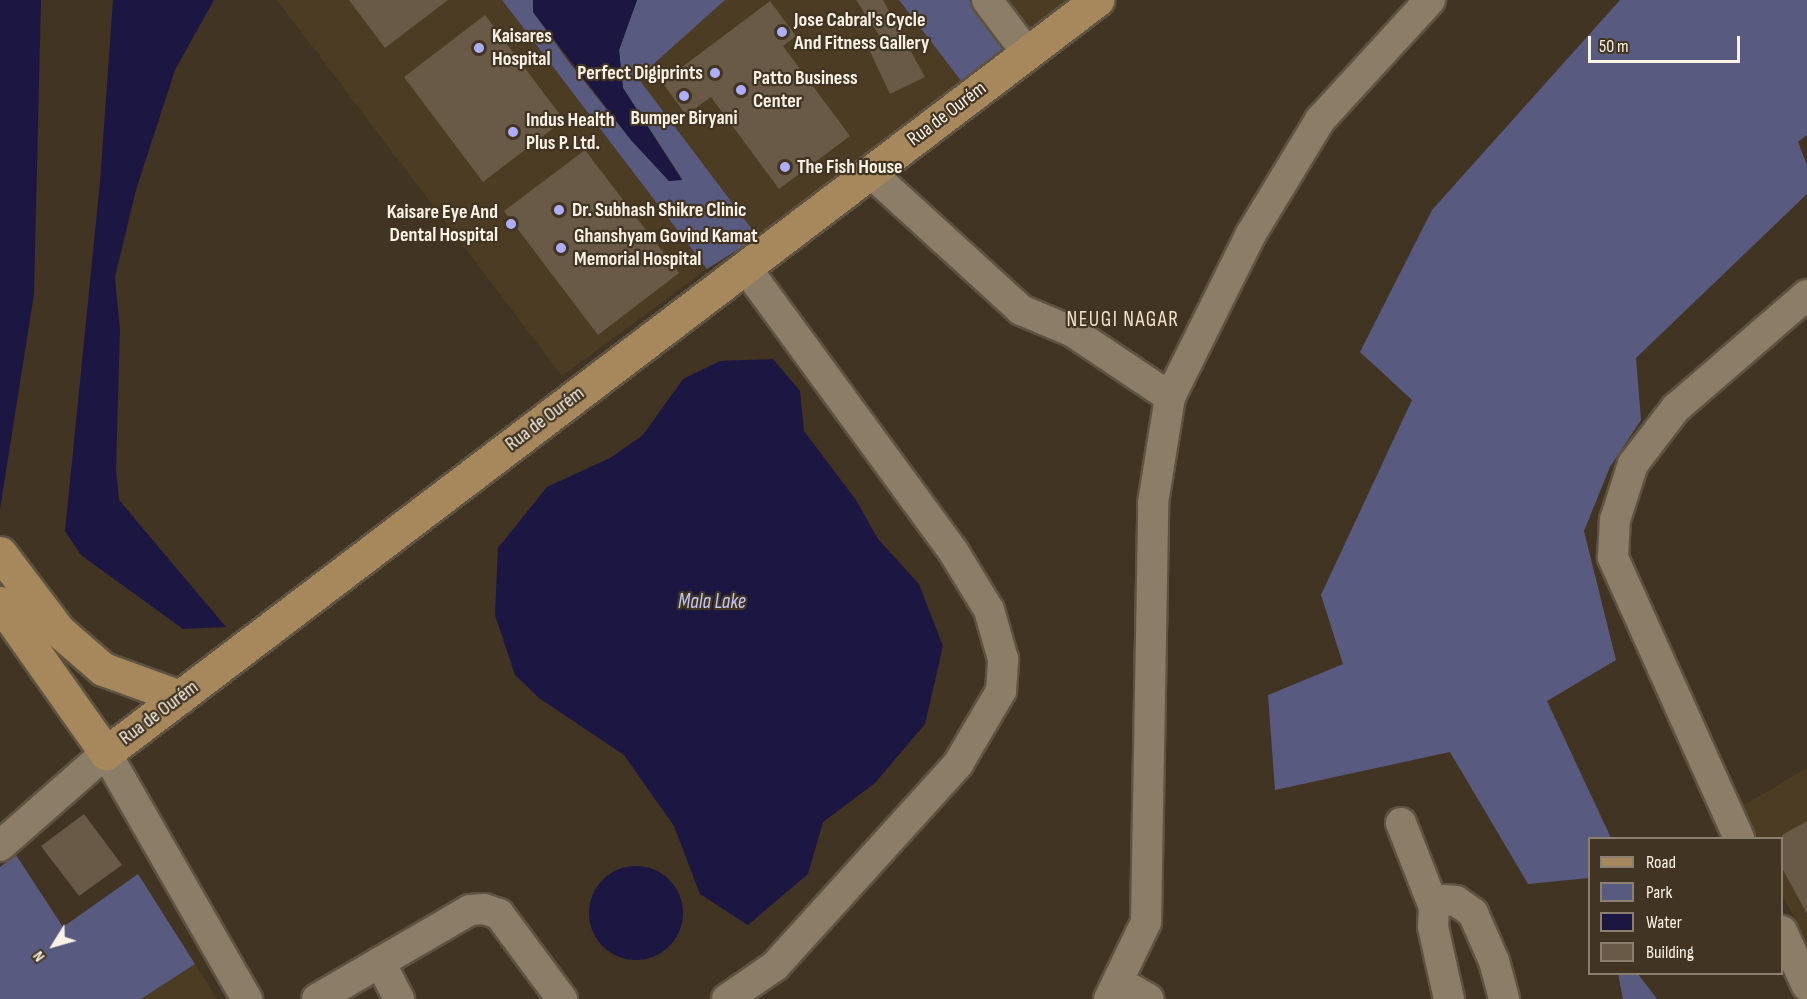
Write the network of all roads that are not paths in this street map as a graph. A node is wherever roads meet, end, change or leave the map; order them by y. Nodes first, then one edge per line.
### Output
1 (987, 0) edge
2 (1097, 0) edge
3 (1430, 0) edge
4 (1027, 53) junction
5 (870, 172) junction
6 (745, 267) junction
7 (1807, 295) edge
8 (1170, 397) junction
9 (0, 553) edge
10 (0, 603) edge
11 (48, 641) junction
12 (180, 697) junction
13 (106, 753) junction
14 (1401, 823) dead end
15 (1739, 837) edge
16 (0, 846) edge
17 (1434, 907) junction
18 (1783, 933) edge
19 (380, 962) junction
20 (1807, 986) edge
21 (1114, 991) edge
22 (248, 999) edge
23 (317, 999) edge
24 (399, 999) edge
25 (562, 999) edge
26 (727, 999) edge
27 (1149, 999) edge
28 (1449, 999) edge
29 (1504, 999) edge

1 - 4 street
2 - 4 main road, Rua de Ourém
3 - 8 street
4 - 5 main road, Rua de Ourém
5 - 6 main road, Rua de Ourém
5 - 8 street
6 - 12 main road, Rua de Ourém
6 - 26 street
7 - 15 street
8 - 21 street
9 - 11 main road
10 - 11 main road
11 - 12 main road
11 - 13 main road
12 - 13 main road, Rua de Ourém
13 - 16 street, Rua de Ourém
13 - 22 street
14 - 17 street
17 - 28 street
17 - 29 street
18 - 20 street
19 - 23 street
19 - 24 street
19 - 25 street
21 - 27 street

